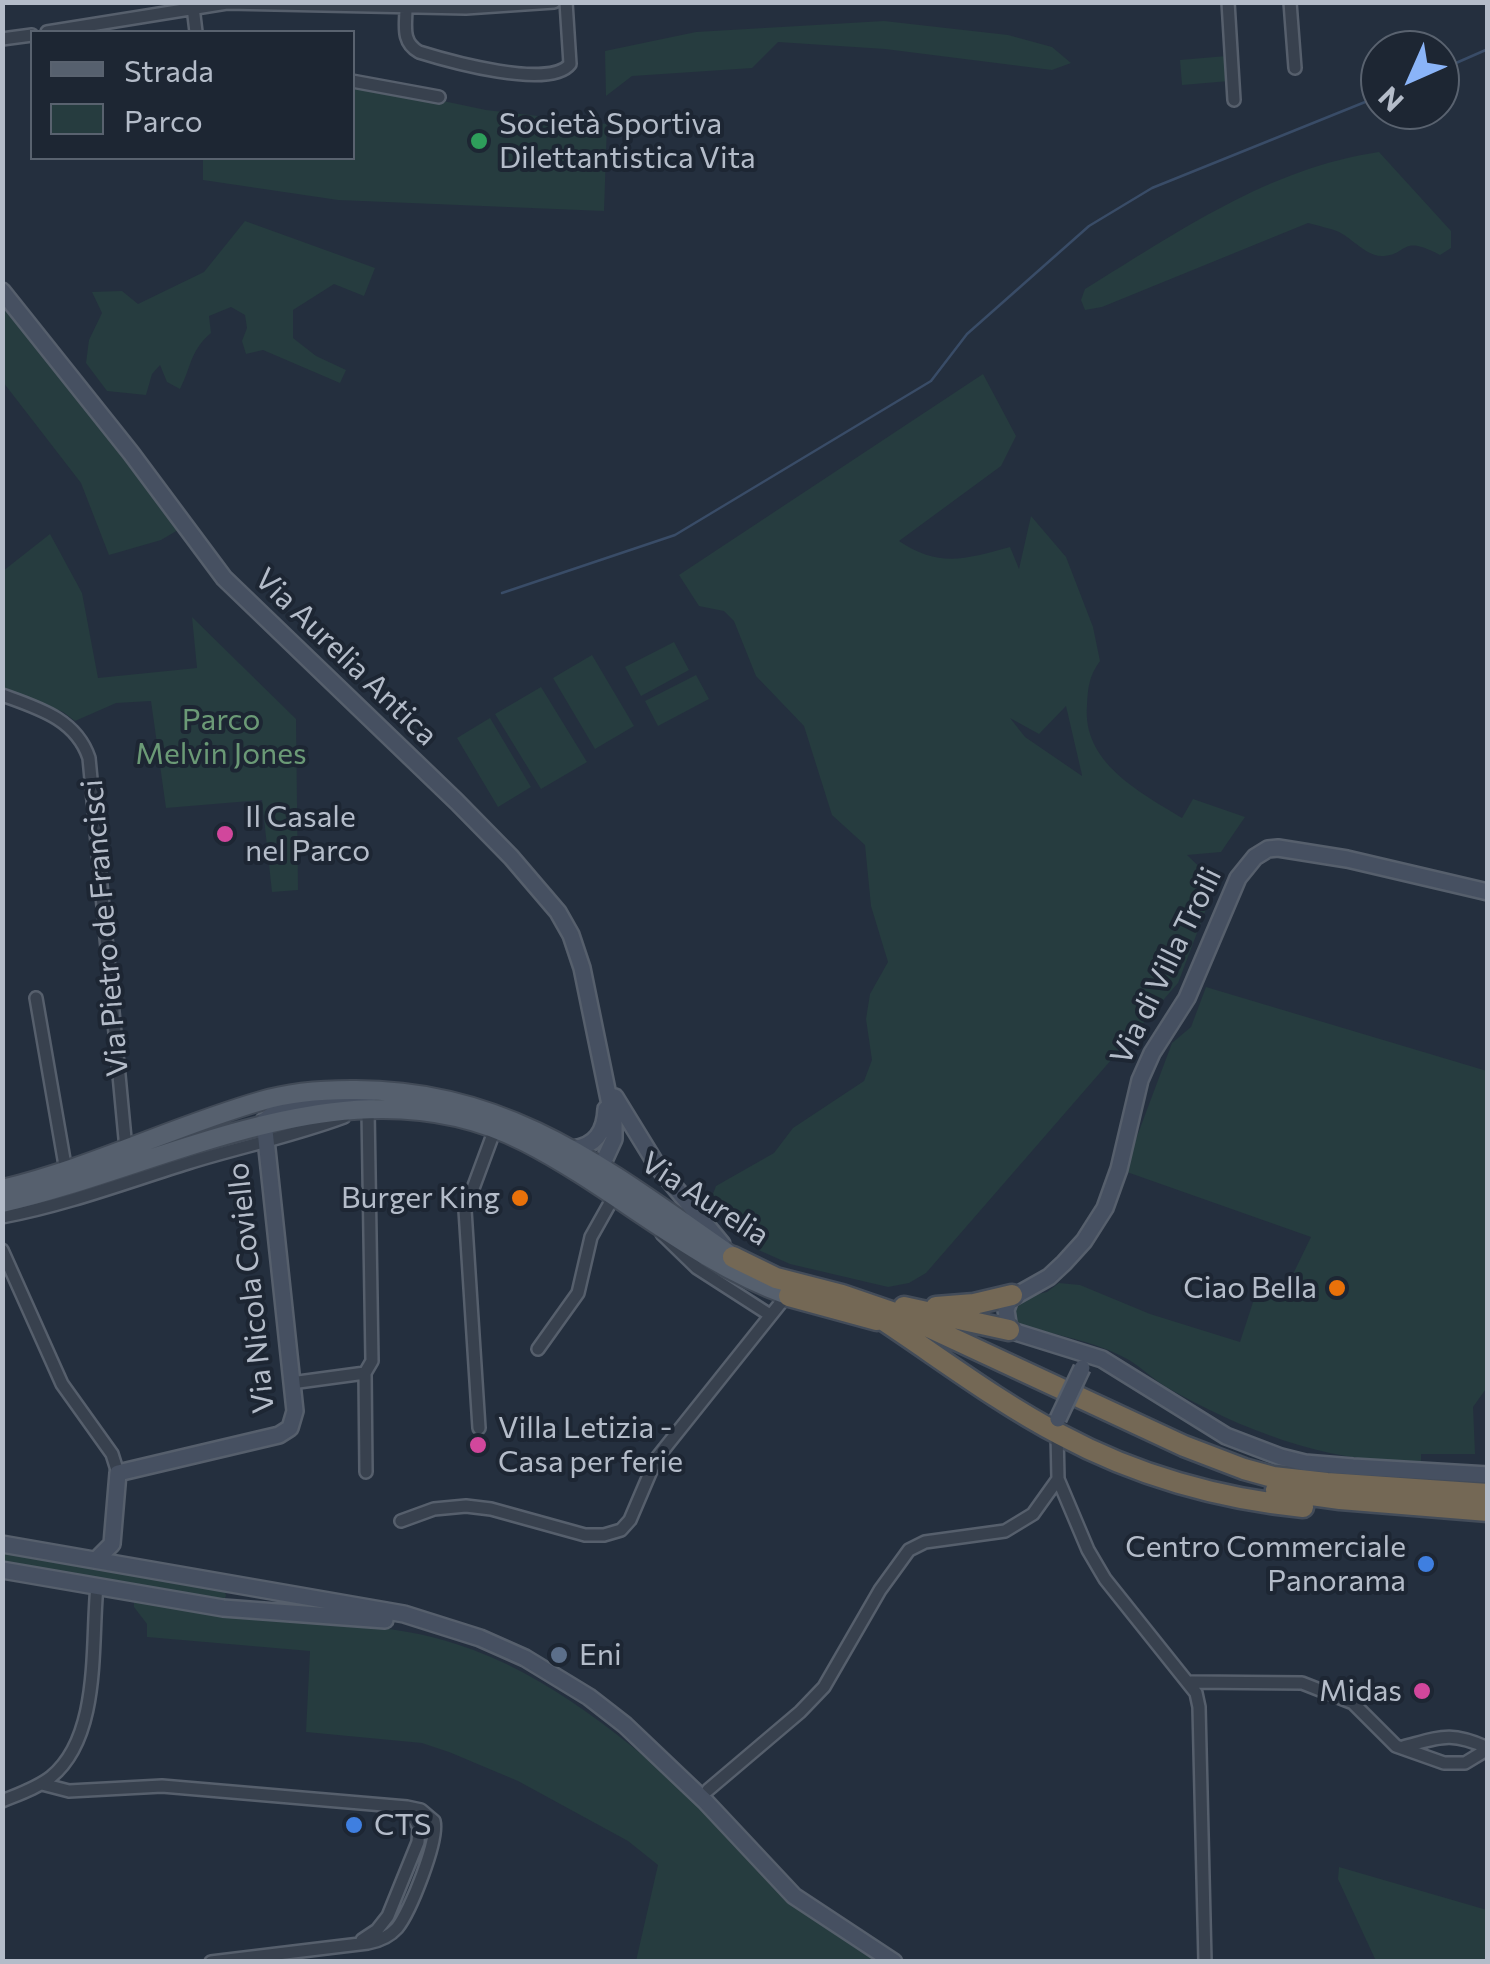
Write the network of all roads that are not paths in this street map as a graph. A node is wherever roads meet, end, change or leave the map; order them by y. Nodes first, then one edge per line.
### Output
1 (554, 2) edge
2 (566, 2) edge
3 (1228, 2) edge
4 (1290, 2) edge
5 (384, 5) edge
6 (466, 5) edge
7 (193, 7) junction
8 (406, 8) junction
9 (59, 30) edge
10 (196, 30) edge
11 (30, 35) edge
12 (2, 38) edge
13 (1295, 68) dead end
14 (355, 82) edge
15 (439, 97) dead end
16 (1234, 100) dead end
17 (2, 292) edge
18 (2, 696) edge
19 (1488, 892) edge
20 (36, 998) dead end
21 (606, 1080) junction
22 (388, 1090) junction
23 (362, 1110) junction
24 (216, 1117) junction
25 (495, 1129) junction
26 (241, 1131) junction
27 (264, 1134) junction
28 (614, 1139) junction
29 (126, 1149) junction
30 (573, 1149) junction
31 (226, 1151) junction
32 (658, 1167) junction
33 (66, 1170) junction
34 (598, 1175) junction
35 (2, 1189) edge
36 (57, 1189) junction
37 (85, 1195) junction
38 (614, 1196) junction
39 (2, 1203) edge
40 (2, 1216) edge
41 (652, 1221) junction
42 (2, 1250) edge
43 (733, 1256) junction
44 (787, 1295) junction
45 (842, 1295) junction
46 (1012, 1296) junction
47 (907, 1308) junction
48 (770, 1315) junction
49 (886, 1322) junction
50 (1010, 1330) junction
51 (538, 1349) dead end
52 (1086, 1361) junction
53 (365, 1373) junction
54 (291, 1384) junction
55 (1057, 1426) junction
56 (479, 1428) dead end
57 (366, 1472) dead end
58 (118, 1473) junction
59 (1488, 1475) edge
60 (1058, 1479) junction
61 (1488, 1494) edge
62 (1393, 1503) junction
63 (1488, 1511) edge
64 (401, 1521) dead end
65 (113, 1538) junction
66 (2, 1544) edge
67 (96, 1560) junction
68 (126, 1565) junction
69 (2, 1570) edge
70 (226, 1583) junction
71 (97, 1586) junction
72 (222, 1608) junction
73 (1190, 1682) junction
74 (1402, 1747) junction
75 (1488, 1749) edge
76 (654, 1755) junction
77 (42, 1784) junction
78 (708, 1790) dead end
79 (2, 1801) edge
80 (212, 1962) edge
81 (894, 1962) edge
82 (1205, 1962) edge

1 - 6 street
2 - 8 street
3 - 16 street
4 - 13 street
5 - 7 street
5 - 8 street
6 - 8 street
7 - 9 street
7 - 10 street
11 - 12 street
14 - 15 street
17 - 21 street, Via Aurelia Antica
18 - 29 street, Via Pietro de Francisci
19 - 46 street, Via di Villa Troili
20 - 33 street
21 - 28 street
21 - 30 street
21 - 32 street
22 - 24 main road, Via Aurelia
22 - 27 street
22 - 30 main road, Via Aurelia
23 - 25 main road, Via Aurelia
23 - 27 main road, Via Aurelia
23 - 53 street
24 - 26 street
24 - 29 main road, Via Aurelia
25 - 34 main road, Via Aurelia
25 - 56 street
26 - 27 main road, Via Aurelia
26 - 31 street
26 - 36 main road, Via Aurelia
27 - 31 street, Via Aurelia
27 - 54 street, Via Nicola Coviello
28 - 32 street
28 - 34 street
29 - 33 main road, Via Aurelia
30 - 34 main road, Via Aurelia
31 - 37 street, Via Aurelia
32 - 43 street
33 - 35 main road, Via Aurelia
34 - 38 main road, Via Aurelia
34 - 43 main road, Via Aurelia
36 - 37 street
36 - 39 main road, Via Aurelia
37 - 40 street, Via Aurelia
38 - 41 main road, Via Aurelia
38 - 51 street
41 - 44 main road, Via Aurelia
41 - 48 street, Via Aurelia
42 - 58 street
43 - 45 highway, Via Aurelia
44 - 48 street
44 - 49 highway, Via Aurelia
45 - 47 highway
45 - 61 highway, Via Aurelia
46 - 47 highway
46 - 50 street
47 - 50 highway
48 - 64 street
49 - 55 highway
49 - 62 highway, Via Aurelia
50 - 52 street
52 - 55 street, bridge
52 - 59 street
53 - 54 street
53 - 57 street
54 - 58 street, Via Nicola Coviello
55 - 60 street
55 - 62 highway
58 - 65 street
60 - 73 street
60 - 78 street
62 - 63 highway, Via Aurelia
65 - 67 street
65 - 68 street
66 - 67 street
67 - 68 street
68 - 70 street
69 - 71 street
70 - 72 street
70 - 76 street
71 - 72 street
71 - 77 street
72 - 76 street
73 - 74 street
73 - 82 street
74 - 75 street
74 - 75 street
76 - 81 street
77 - 79 street
77 - 80 street

